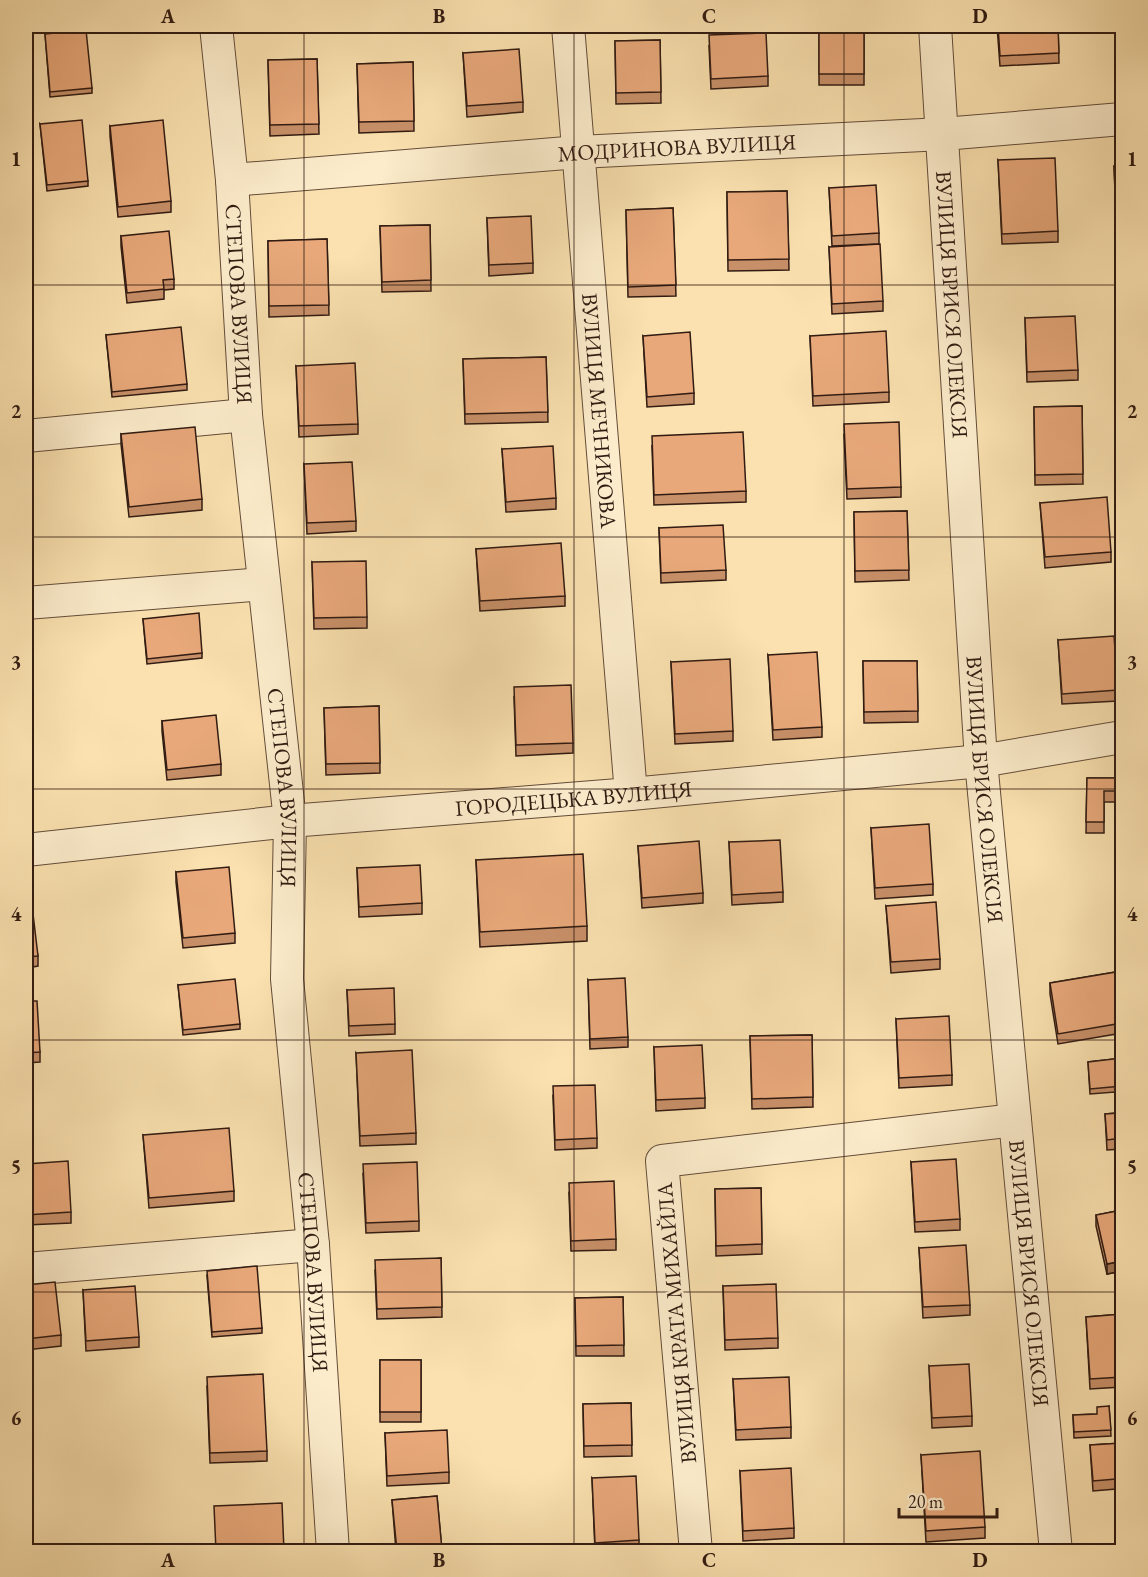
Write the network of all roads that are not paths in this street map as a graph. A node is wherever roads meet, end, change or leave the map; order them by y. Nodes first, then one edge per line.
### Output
1 (216, 26) edge
2 (568, 26) edge
3 (935, 26) edge
4 (1122, 119) edge
5 (943, 134) junction
6 (579, 152) junction
7 (232, 180) junction
8 (246, 415) junction
9 (26, 436) edge
10 (264, 584) junction
11 (26, 603) edge
12 (1122, 737) edge
13 (981, 761) junction
14 (631, 794) junction
15 (290, 821) junction
16 (26, 850) edge
17 (1015, 1120) junction
18 (313, 1245) junction
19 (26, 1269) edge
20 (333, 1551) edge
21 (696, 1551) edge
22 (1062, 1551) edge

1 - 7 street, СТЕПОВА ВУЛИЦЯ
2 - 6 street, ВУЛИЦЯ МЕЧНИКОВА
3 - 5 street, ВУЛИЦЯ БРИСЯ ОЛЕКСІЯ
4 - 5 street, МОДРИНОВА ВУЛИЦЯ
5 - 6 street, МОДРИНОВА ВУЛИЦЯ
5 - 13 street, ВУЛИЦЯ БРИСЯ ОЛЕКСІЯ
6 - 7 street, МОДРИНОВА ВУЛИЦЯ
6 - 14 street, ВУЛИЦЯ МЕЧНИКОВА
7 - 8 street, СТЕПОВА ВУЛИЦЯ
8 - 9 street
8 - 10 street, СТЕПОВА ВУЛИЦЯ
10 - 11 street
10 - 15 street, СТЕПОВА ВУЛИЦЯ
12 - 13 street, ГОРОДЕЦЬКА ВУЛИЦЯ
13 - 14 street, ГОРОДЕЦЬКА ВУЛИЦЯ
13 - 17 street, ВУЛИЦЯ БРИСЯ ОЛЕКСІЯ
14 - 15 street, ГОРОДЕЦЬКА ВУЛИЦЯ
15 - 16 street, ГОРОДЕЦЬКА ВУЛИЦЯ
15 - 18 street, СТЕПОВА ВУЛИЦЯ
17 - 21 street, ВУЛИЦЯ КРАТА МИХАЙЛА
17 - 22 street, ВУЛИЦЯ БРИСЯ ОЛЕКСІЯ
18 - 19 street
18 - 20 street, СТЕПОВА ВУЛИЦЯ

